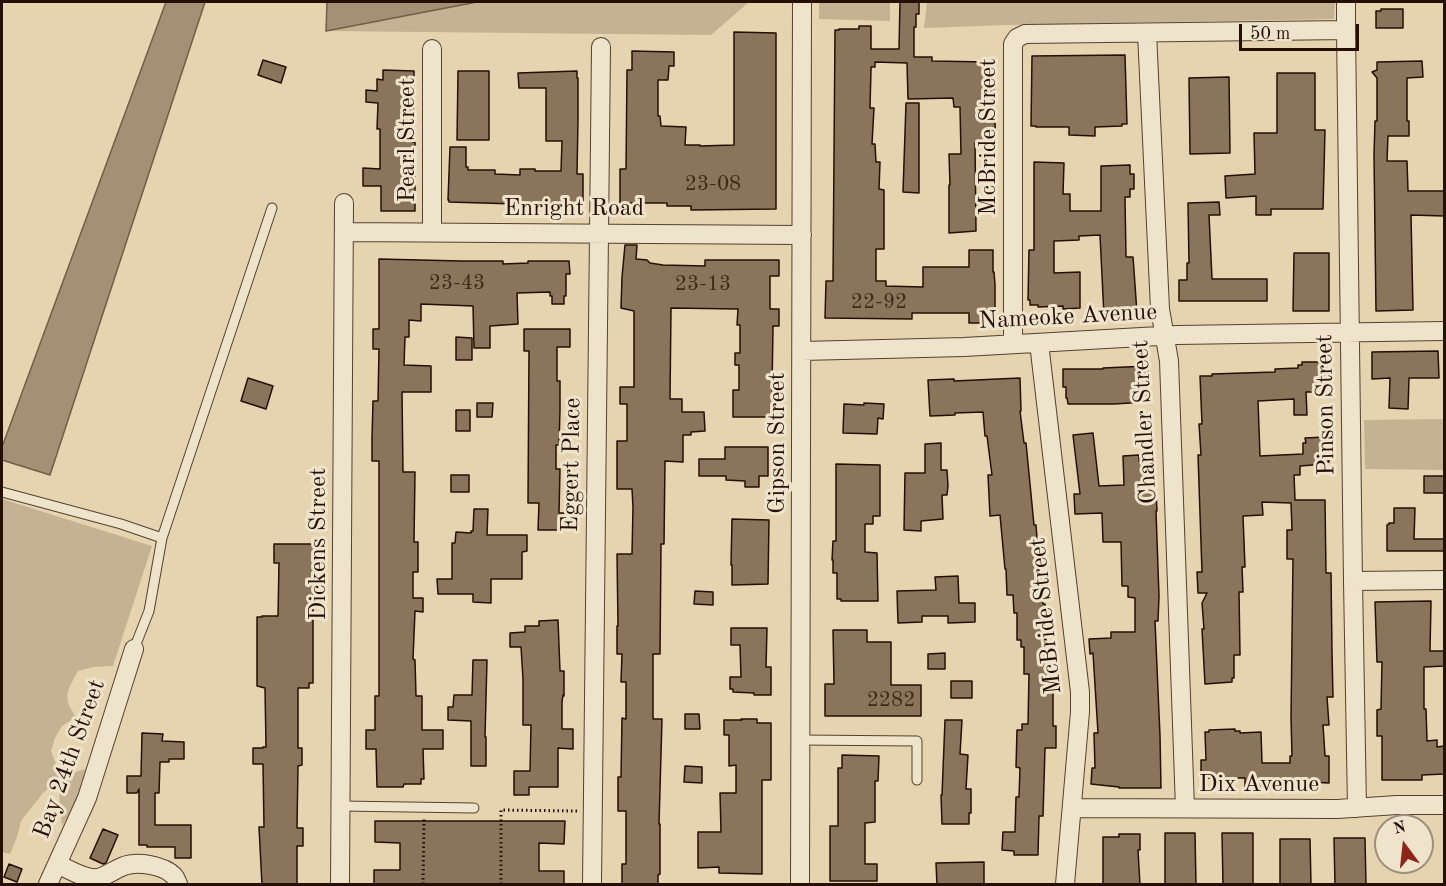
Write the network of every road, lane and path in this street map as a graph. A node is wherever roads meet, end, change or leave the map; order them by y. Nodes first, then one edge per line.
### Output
1 (802, 2) edge
2 (1346, 2) edge
3 (1346, 30) junction
4 (1147, 33) junction
5 (601, 46) dead end
6 (432, 49) dead end
7 (344, 203) dead end
8 (272, 208) dead end
9 (345, 231) junction
10 (432, 232) junction
11 (599, 233) junction
12 (802, 235) junction
13 (1444, 331) edge
14 (1349, 332) junction
15 (1165, 336) junction
16 (1039, 343) junction
17 (1013, 344) junction
18 (802, 351) junction
19 (2, 492) edge
20 (162, 538) junction
21 (1444, 580) edge
22 (1353, 581) junction
23 (134, 649) joint
24 (800, 740) junction
25 (917, 780) dead end
26 (1444, 805) edge
27 (341, 806) junction
28 (424, 808) junction
29 (474, 808) dead end
30 (1072, 808) junction
31 (1185, 808) junction
32 (1357, 808) junction
33 (579, 811) dead end
34 (57, 864) junction
35 (48, 885) edge
36 (178, 885) edge
37 (340, 885) edge
38 (423, 885) edge
39 (501, 885) edge
40 (592, 885) edge
41 (800, 885) edge
42 (1065, 885) edge

1 - 12 street, Gipson Street
2 - 3 street, Pinson Street
3 - 4 street
3 - 14 street, Pinson Street
4 - 15 street, Chandler Street
4 - 17 street, McBride Street
5 - 11 street, Eggert Place
6 - 10 street, Pearl Street
7 - 9 street, Dickens Street
8 - 20 lane
9 - 10 street, Enright Road
9 - 27 street, Dickens Street
10 - 11 street, Enright Road
11 - 12 street, Enright Road
11 - 40 street, Eggert Place
12 - 18 street, Gipson Street
13 - 14 street, Nameoke Avenue
14 - 15 street, Nameoke Avenue
14 - 22 street, Pinson Street
15 - 16 street, Nameoke Avenue
15 - 31 street, Chandler Street
16 - 17 street, Nameoke Avenue
16 - 30 street, McBride Street
17 - 18 street, Nameoke Avenue
18 - 24 street, Gipson Street
19 - 20 lane
20 - 23 lane
21 - 22 street
22 - 32 street, Pinson Street
23 - 34 street, Bay 24th Street
24 - 25 lane
24 - 41 street, Gipson Street
26 - 32 street, Dix Avenue
27 - 28 lane
27 - 37 street, Dickens Street
28 - 29 lane
28 - 38 path
30 - 31 street, Dix Avenue
30 - 42 street, McBride Street
31 - 32 street, Dix Avenue
33 - 39 path
34 - 35 street, Bay 24th Street
34 - 36 street

